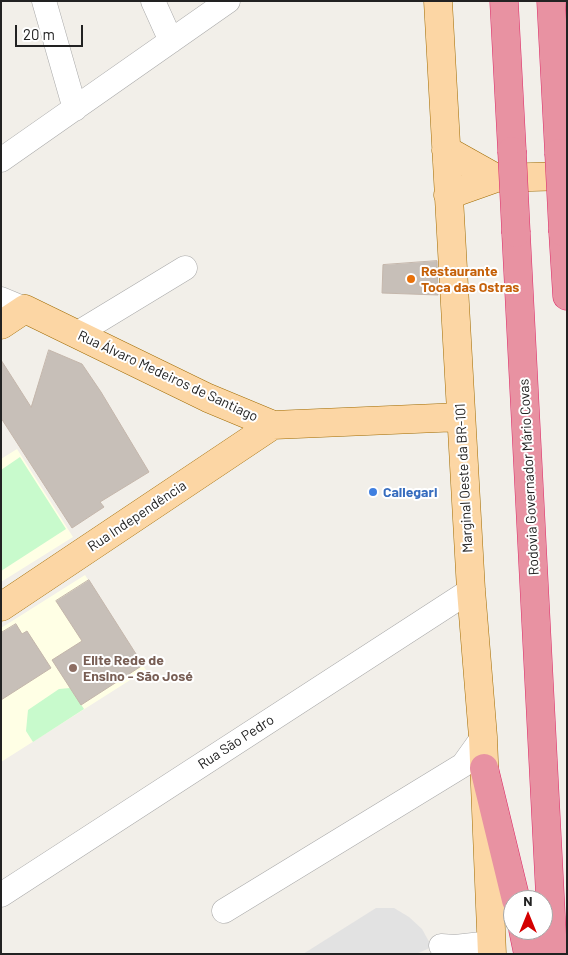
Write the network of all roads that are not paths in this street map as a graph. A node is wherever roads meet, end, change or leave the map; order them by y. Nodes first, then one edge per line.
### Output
1 (44, 1) edge
2 (154, 1) edge
3 (228, 1) edge
4 (438, 1) edge
5 (504, 1) edge
6 (551, 1) edge
7 (171, 41) junction
8 (74, 109) junction
9 (446, 150) junction
10 (1, 160) edge
11 (563, 164) edge
12 (496, 178) junction
13 (448, 196) junction
14 (185, 268) dead end
15 (567, 296) edge
16 (13, 304) edge
17 (1, 325) edge
18 (78, 333) junction
19 (461, 417) junction
20 (273, 425) junction
21 (471, 590) junction
22 (1, 607) edge
23 (483, 737) junction
24 (484, 768) junction
25 (514, 890) edge
26 (1, 895) edge
27 (224, 910) dead end
28 (525, 940) edge
29 (441, 946) dead end
30 (492, 948) edge
31 (528, 954) edge
32 (553, 954) edge

1 - 8 street
2 - 7 street
3 - 7 street
4 - 9 main road, Marginal Oeste da BR-101
5 - 32 highway, Rodovia Governador Mário Covas, bridge
6 - 11 highway
7 - 8 street
8 - 10 street
9 - 12 main road
9 - 13 main road, Marginal Oeste da BR-101
11 - 12 main road
11 - 15 highway, bridge
12 - 13 main road
13 - 19 main road, Marginal Oeste da BR-101
14 - 18 street
16 - 17 main road
16 - 18 main road, Rua Álvaro Medeiros de Santiago
18 - 20 main road, Rua Álvaro Medeiros de Santiago
19 - 20 main road, Rua Álvaro Medeiros de Santiago
19 - 21 main road, Marginal Oeste da BR-101
20 - 22 main road, Rua Independência
21 - 23 main road, Marginal Oeste da BR-101
21 - 26 street, Rua São Pedro
23 - 24 main road, Marginal Oeste da BR-101
23 - 27 street
24 - 25 highway
24 - 30 main road, Marginal Oeste da BR-101
28 - 31 highway
29 - 30 street

